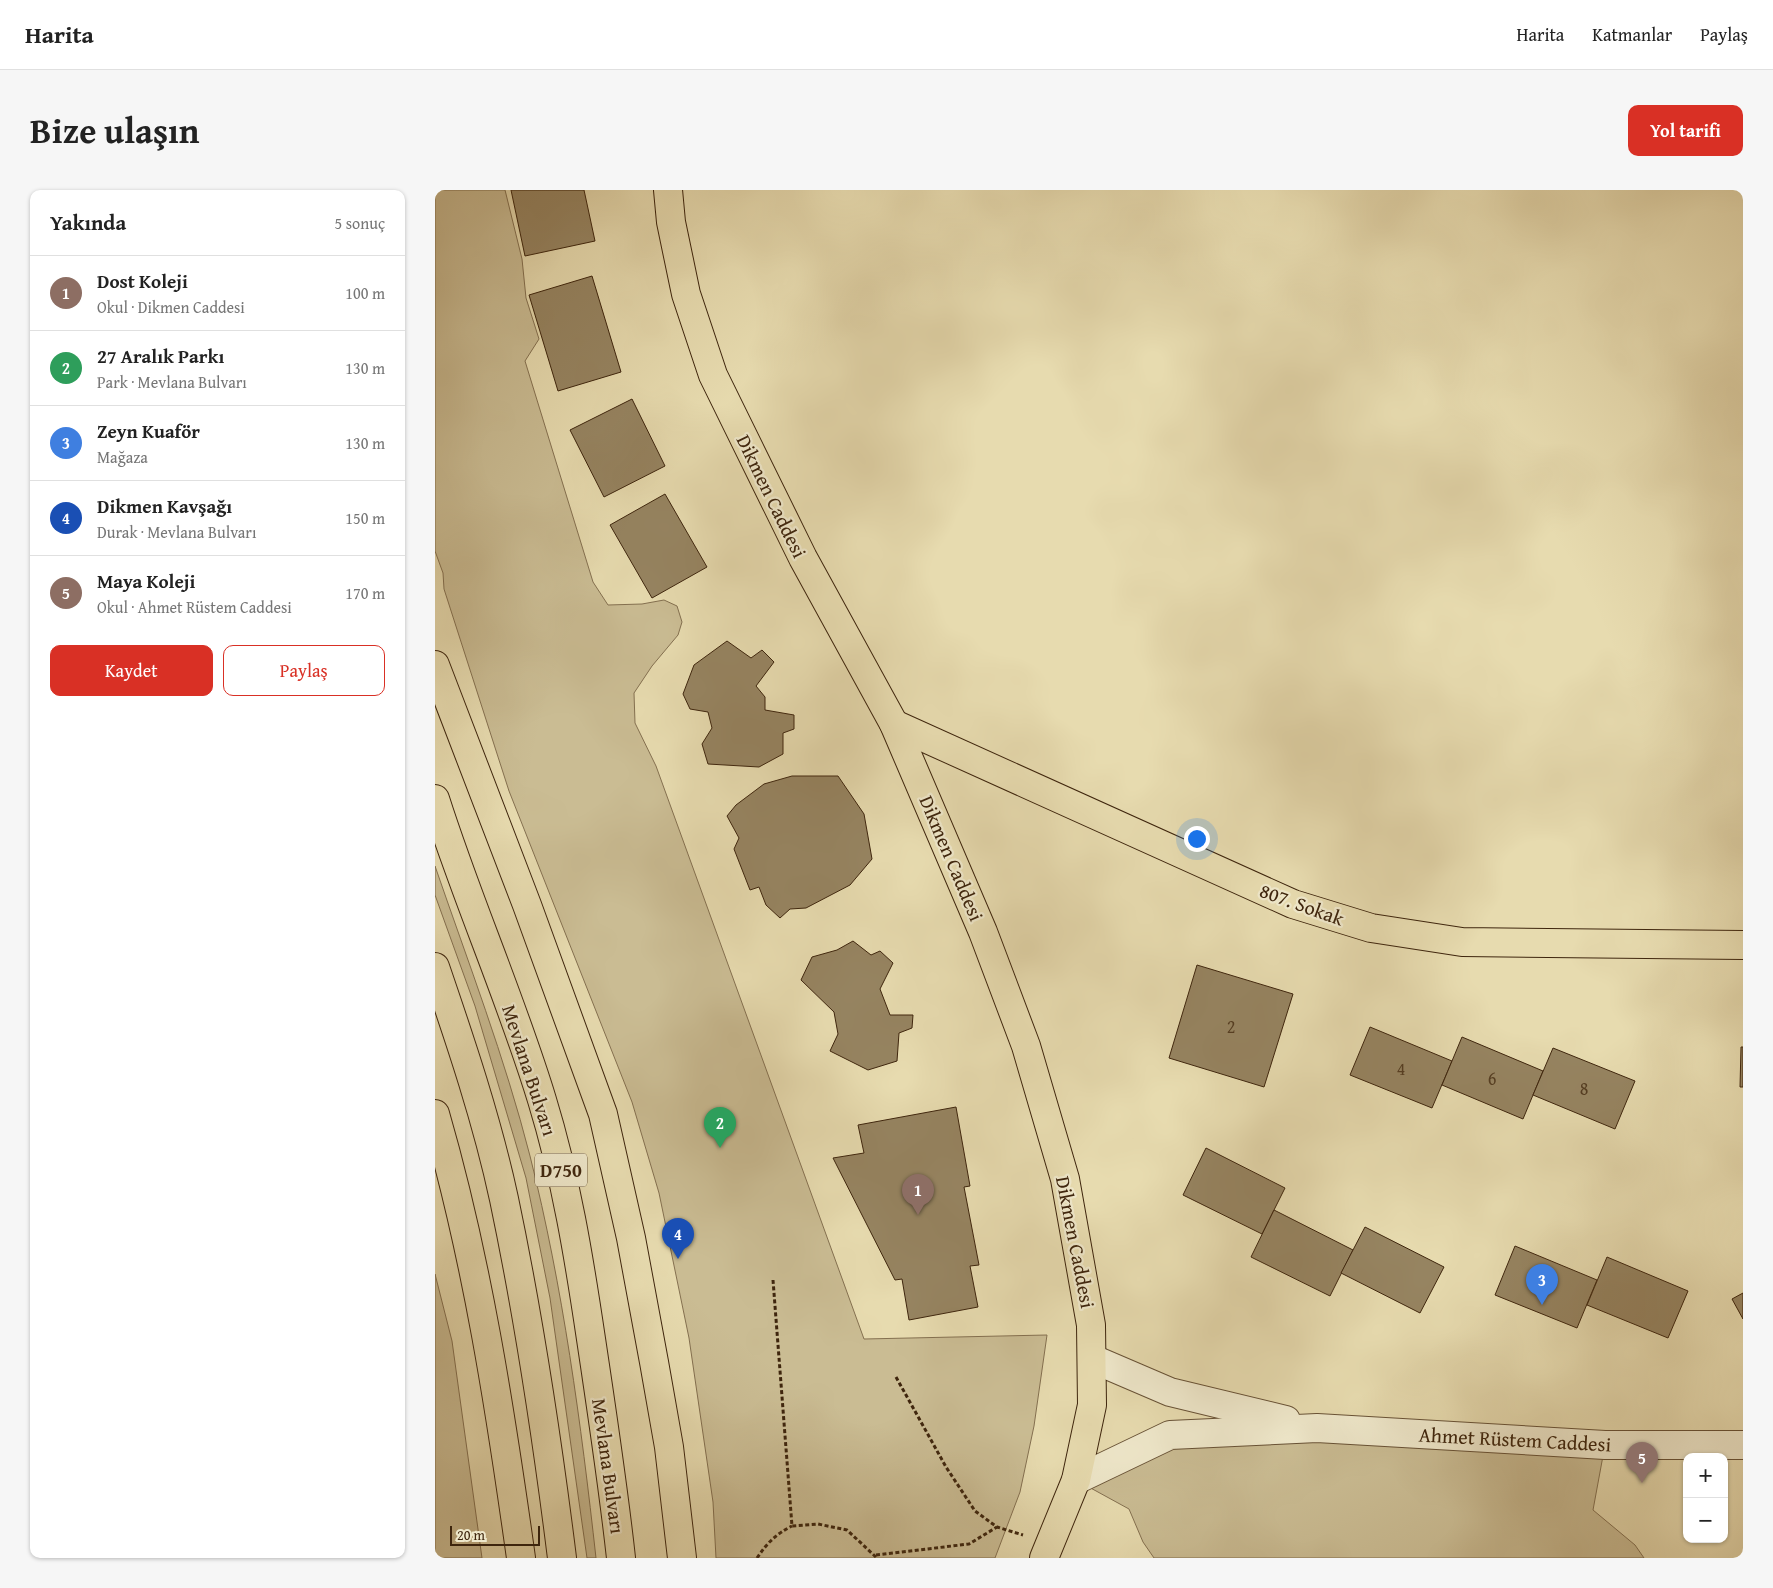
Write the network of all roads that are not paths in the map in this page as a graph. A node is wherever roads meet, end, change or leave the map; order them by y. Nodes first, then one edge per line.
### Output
1 (668, 190) edge
2 (435, 666) edge
3 (894, 724) junction
4 (435, 799) edge
5 (1743, 945) edge
6 (435, 967) edge
7 (435, 1114) edge
8 (1093, 1359) junction
9 (1317, 1428) junction
10 (1743, 1445) edge
11 (1076, 1480) junction
12 (521, 1558) edge
13 (562, 1558) edge
14 (621, 1558) edge
15 (682, 1558) edge
16 (1044, 1558) edge

1 - 3 main road, Dikmen Caddesi
2 - 15 main road
3 - 5 main road, 807. Sokak
3 - 8 main road, Dikmen Caddesi
4 - 14 main road, Mevlana Bulvarı / D750
6 - 13 main road
7 - 12 main road
8 - 9 street, Ahmet Rüstem Caddesi
8 - 11 main road, Dikmen Caddesi
9 - 10 street, Ahmet Rüstem Caddesi
9 - 11 street, Ahmet Rüstem Caddesi
11 - 16 main road, Dikmen Caddesi

